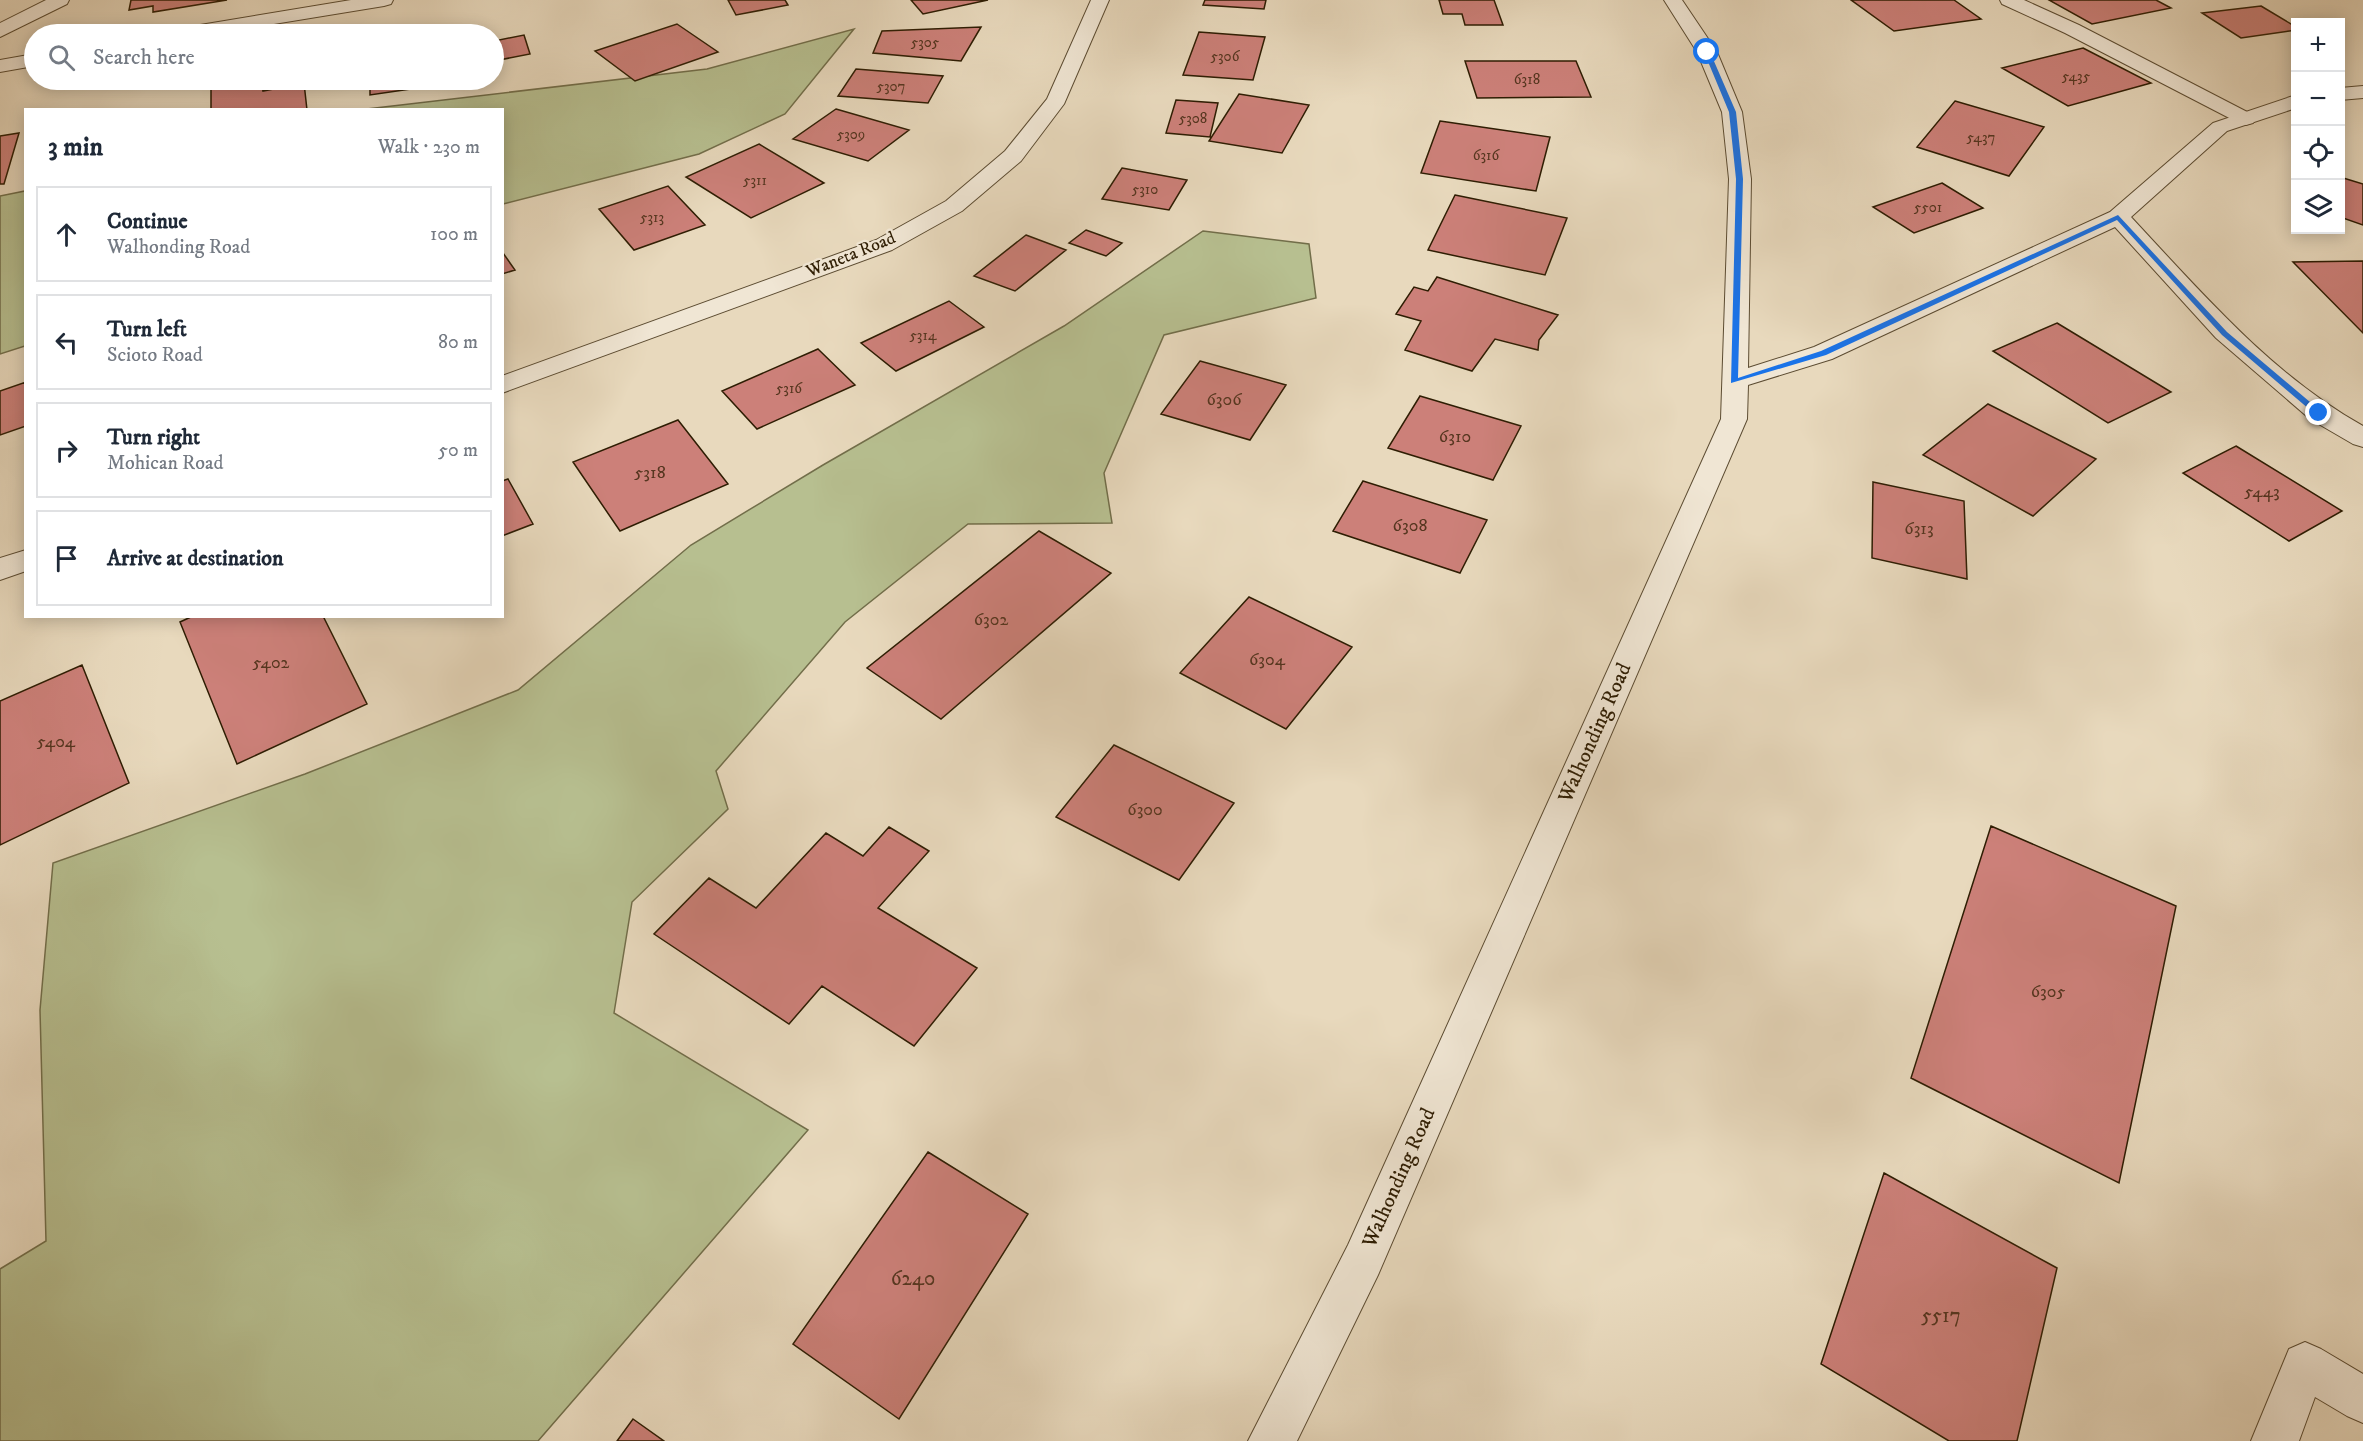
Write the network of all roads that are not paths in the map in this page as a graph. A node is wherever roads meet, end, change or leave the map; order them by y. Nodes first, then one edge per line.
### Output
1 (60, 0) edge
2 (384, 0) edge
3 (1100, 0) edge
4 (1673, 0) edge
5 (2010, 0) edge
6 (241, 24) edge
7 (0, 31) edge
8 (24, 62) edge
9 (0, 66) edge
10 (2363, 92) edge
11 (2345, 94) edge
12 (2291, 102) edge
13 (2246, 119) junction
14 (2118, 217) junction
15 (1734, 381) junction
16 (504, 384) edge
17 (2363, 438) edge
18 (24, 561) edge
19 (0, 569) edge
20 (2363, 1400) edge
21 (1272, 1441) edge
22 (2275, 1441) edge

1 - 7 street
2 - 6 street
3 - 16 street, Waneta Road
4 - 15 street, Walhonding Road
5 - 13 street
8 - 9 street
10 - 11 street
12 - 13 street
13 - 14 street
14 - 15 street
14 - 17 street
15 - 21 street, Walhonding Road
18 - 19 street
20 - 22 street

